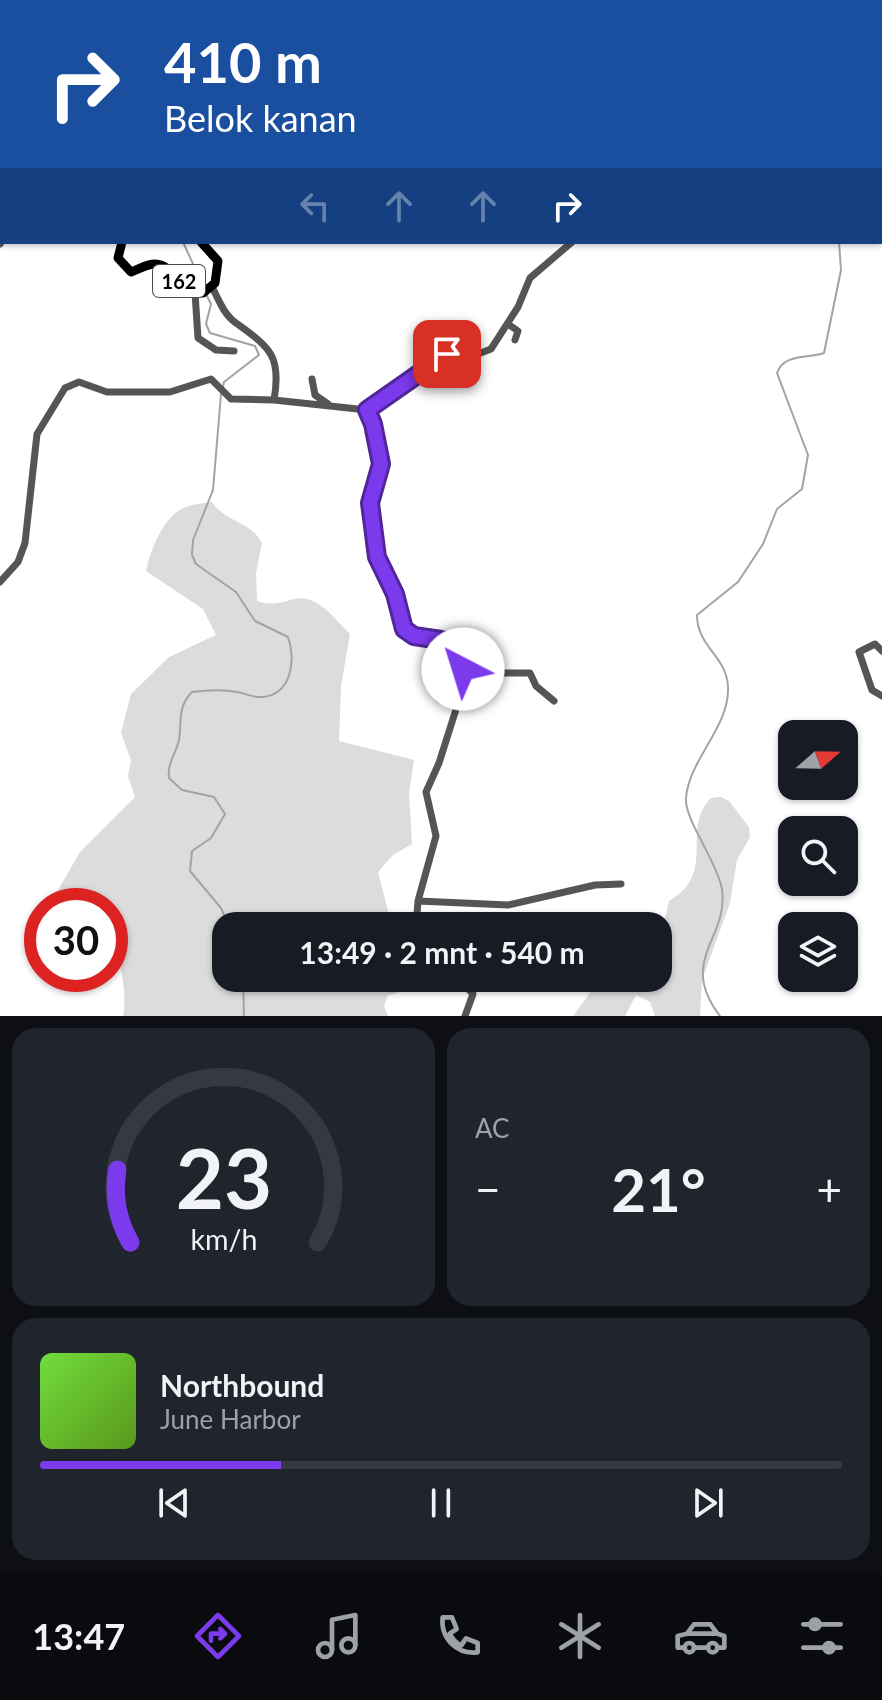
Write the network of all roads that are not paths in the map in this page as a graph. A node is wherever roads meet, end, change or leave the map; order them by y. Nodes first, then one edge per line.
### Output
1 (122, 244) edge
2 (203, 244) edge
3 (570, 244) edge
4 (212, 287) junction
5 (195, 293) junction
6 (508, 324) junction
7 (438, 325) dead end
8 (515, 340) dead end
9 (234, 351) dead end
10 (447, 354) junction
11 (312, 379) dead end
12 (274, 400) junction
13 (330, 405) junction
14 (367, 410) junction
15 (0, 582) edge
16 (882, 651) edge
17 (463, 669) junction
18 (465, 681) junction
19 (882, 696) edge
20 (439, 699) dead end
21 (554, 701) dead end
22 (621, 884) dead end
23 (418, 901) junction
24 (417, 912) edge
25 (471, 992) edge
26 (465, 1016) edge

1 - 5 main road, 162
2 - 4 main road, 162
3 - 6 street
4 - 5 main road, 162
4 - 12 street
5 - 9 street
6 - 8 street
6 - 10 street
7 - 10 street
10 - 14 street
11 - 13 street
12 - 13 street
12 - 15 street
13 - 14 street
14 - 17 street
16 - 19 street
17 - 18 street
17 - 20 street
18 - 21 street
18 - 23 street
22 - 23 street
23 - 24 street
25 - 26 street

